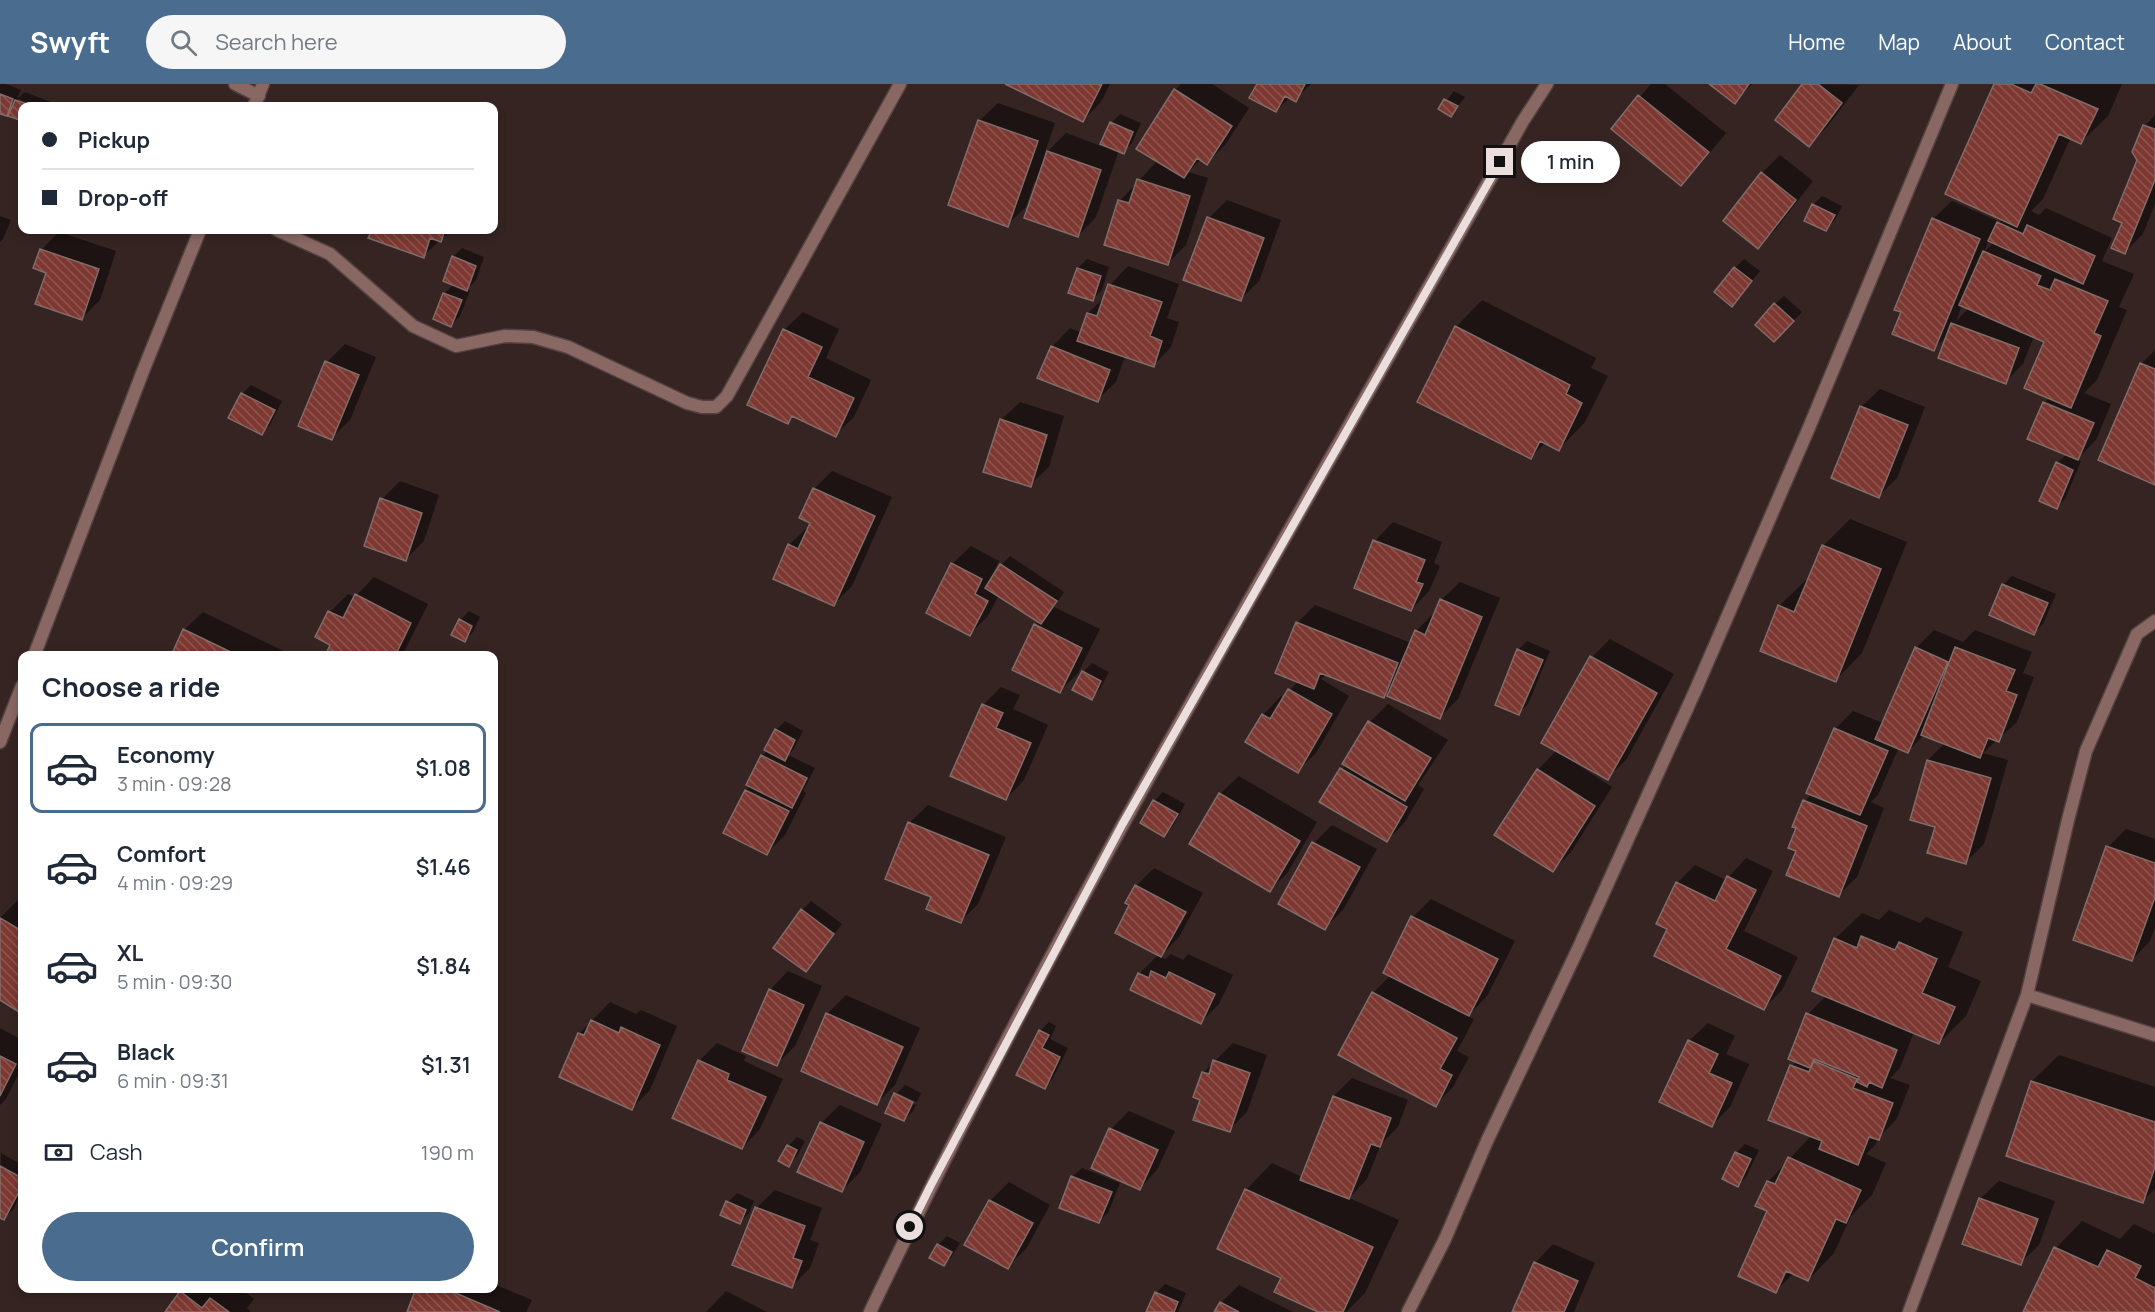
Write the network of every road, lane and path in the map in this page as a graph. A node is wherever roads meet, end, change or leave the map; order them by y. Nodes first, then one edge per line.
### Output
1 (235, 84) edge
2 (900, 84) edge
3 (1547, 84) edge
4 (1952, 84) edge
5 (259, 95) edge
6 (198, 234) edge
7 (286, 234) edge
8 (2155, 621) edge
9 (36, 651) edge
10 (18, 696) edge
11 (0, 742) edge
12 (2027, 995) junction
13 (2155, 1035) edge
14 (870, 1312) edge
15 (1408, 1312) edge
16 (1909, 1312) edge

1 - 5 street
2 - 7 street
3 - 14 street
4 - 15 street
6 - 9 street
8 - 12 street
10 - 11 street
12 - 13 street
12 - 16 street

